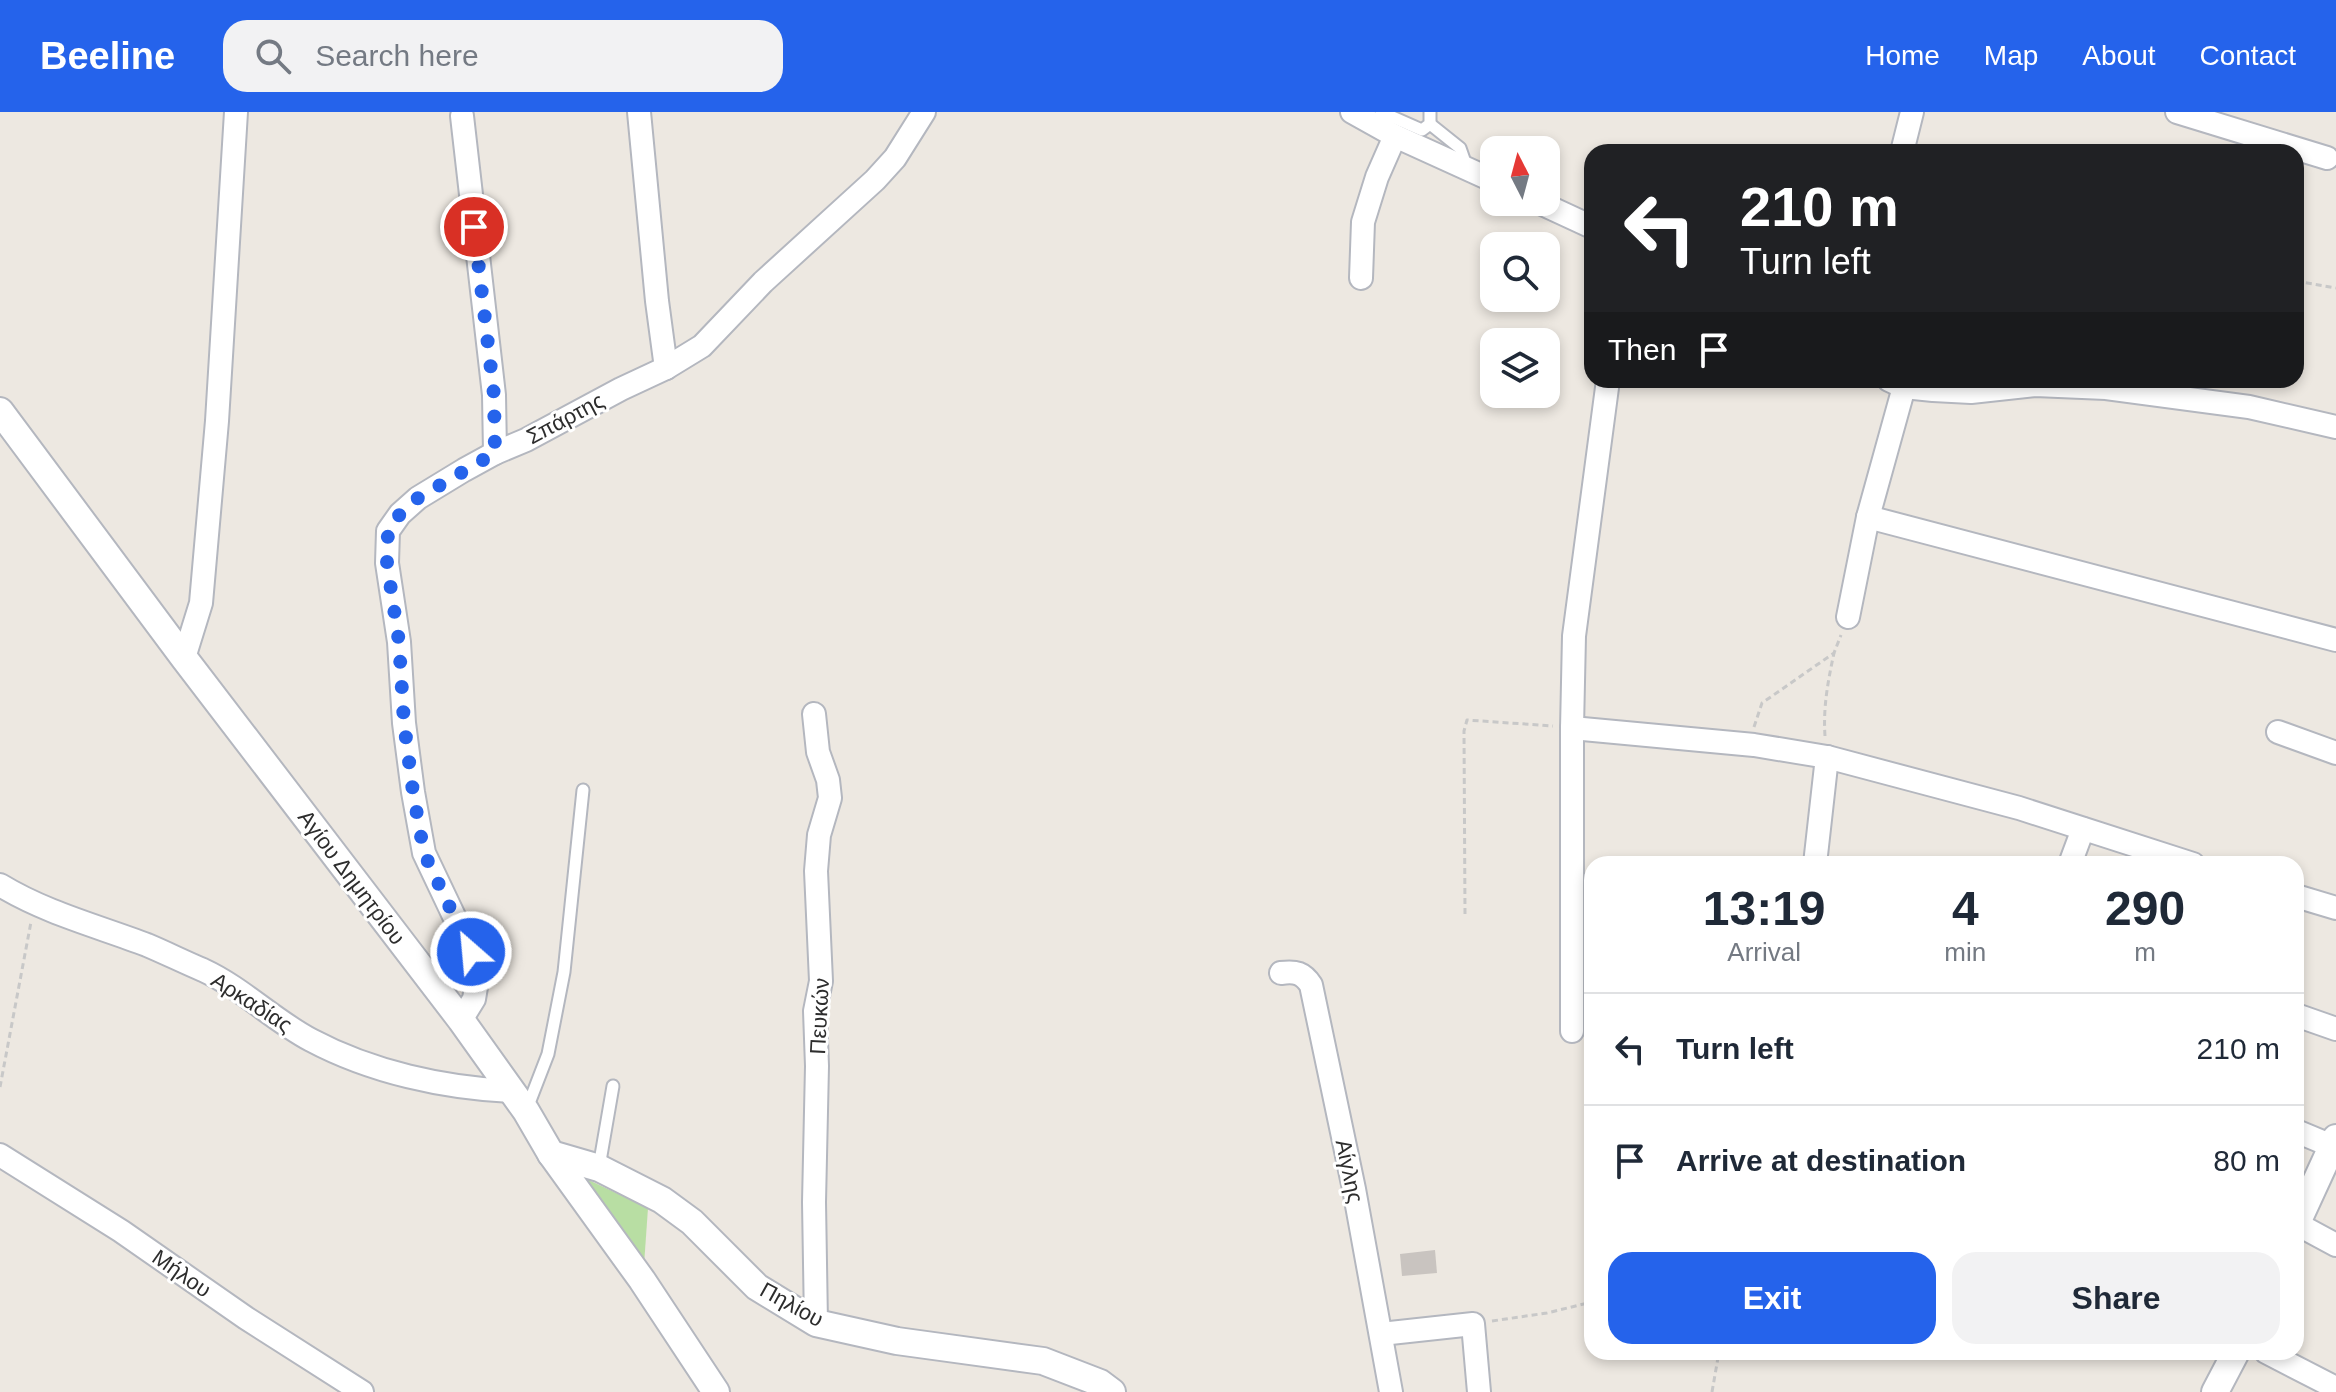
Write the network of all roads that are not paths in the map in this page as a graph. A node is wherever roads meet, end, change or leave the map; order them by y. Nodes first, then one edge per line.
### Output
1 (236, 112) edge
2 (639, 112) edge
3 (924, 112) edge
4 (1352, 112) edge
5 (1381, 112) edge
6 (1912, 112) edge
7 (2177, 112) edge
8 (462, 116) dead end
9 (1430, 118) edge
10 (1395, 136) junction
11 (1904, 144) edge
12 (2281, 144) edge
13 (2304, 151) edge
14 (2327, 158) dead end
15 (1467, 168) junction
16 (1480, 174) edge
17 (1560, 212) edge
18 (1584, 223) edge
19 (1361, 278) dead end
20 (666, 368) junction
21 (1607, 388) edge
22 (1895, 388) edge
23 (1938, 388) edge
24 (2008, 388) edge
25 (2106, 388) edge
26 (0, 411) edge
27 (2336, 427) edge
28 (495, 453) junction
29 (1868, 517) junction
30 (1848, 617) road end
31 (2336, 640) edge
32 (184, 658) junction
33 (814, 714) dead end
34 (1572, 728) junction
35 (2278, 732) dead end
36 (2336, 753) edge
37 (1827, 757) junction
38 (583, 790) dead end
39 (2083, 829) junction
40 (1816, 856) edge
41 (2073, 856) edge
42 (2168, 856) edge
43 (1582, 874) edge
44 (0, 885) edge
45 (2304, 898) edge
46 (2336, 908) edge
47 (1281, 973) dead end
48 (2304, 1018) edge
49 (461, 1020) junction
50 (2336, 1029) edge
51 (1572, 1031) dead end
52 (613, 1086) dead end
53 (519, 1101) junction
54 (2304, 1133) edge
55 (2334, 1142) edge
56 (551, 1154) junction
57 (0, 1155) edge
58 (599, 1168) junction
59 (2304, 1207) edge
60 (2304, 1228) edge
61 (2336, 1245) edge
62 (816, 1323) junction
63 (1381, 1334) junction
64 (2232, 1360) edge
65 (2282, 1360) edge
66 (2336, 1388) edge
67 (362, 1392) edge
68 (716, 1392) edge
69 (1112, 1392) edge
70 (1391, 1392) edge
71 (1479, 1392) edge
72 (2215, 1392) edge

1 - 32 street
2 - 20 street
3 - 20 street, Σπάρτης
4 - 10 street
5 - 9 lane
6 - 11 street
7 - 12 street
8 - 28 street
9 - 15 lane
10 - 15 street
10 - 19 street
13 - 14 street
15 - 16 street
17 - 18 street
20 - 28 street, Σπάρτης
21 - 34 street
22 - 29 street
23 - 24 street
25 - 27 street
26 - 32 street, Αγίου Δημητρίου
28 - 49 street, Σπάρτης
29 - 30 street
29 - 31 street
32 - 49 street, Αγίου Δημητρίου
33 - 62 street, Πευκών
34 - 37 street
34 - 43 street
35 - 36 street
37 - 39 street
37 - 40 street
38 - 53 lane
39 - 41 street
39 - 42 street
43 - 51 street
44 - 53 street, Αρκαδίας
45 - 46 street
47 - 63 street, Αίγλης
48 - 50 street
49 - 53 street, Αγίου Δημητρίου
52 - 58 lane
53 - 56 street, Αγίου Δημητρίου
54 - 55 street
55 - 59 street
56 - 58 street, Πηλίου
56 - 68 street, Αγίου Δημητρίου
57 - 67 street, Μήλου
58 - 62 street, Πηλίου
60 - 61 street
62 - 69 street, Πηλίου
63 - 70 street, Αίγλης
63 - 71 street
64 - 72 street
65 - 66 street

